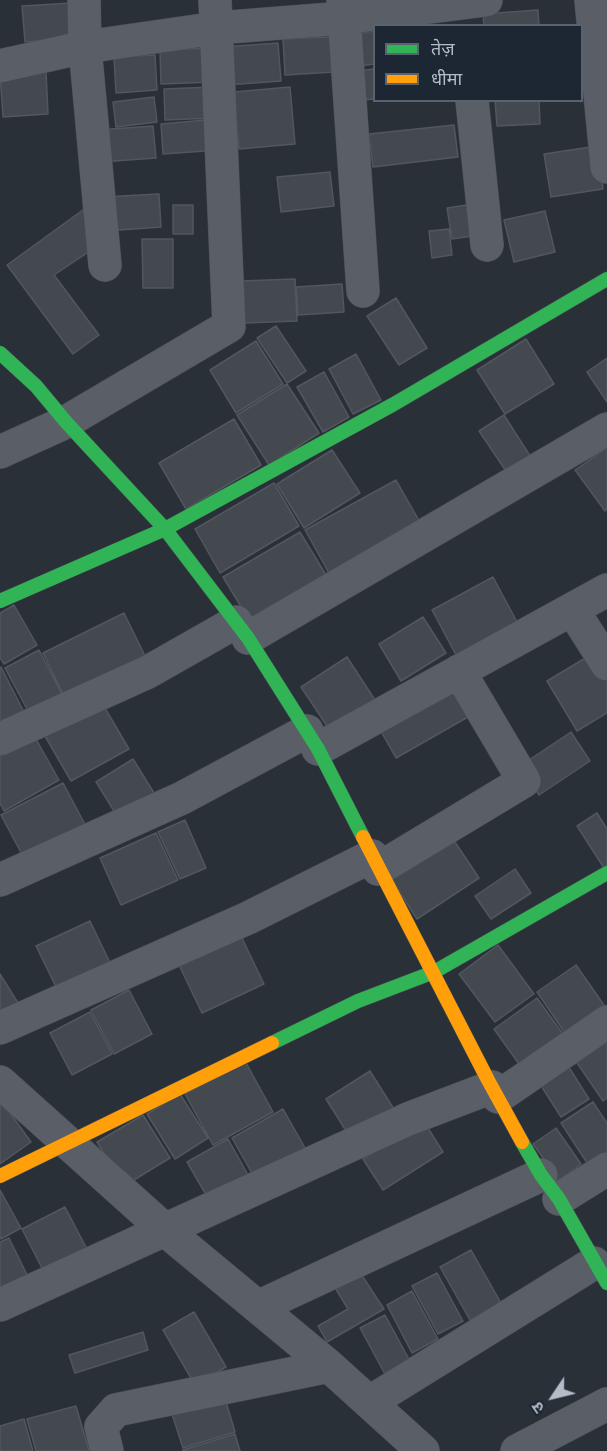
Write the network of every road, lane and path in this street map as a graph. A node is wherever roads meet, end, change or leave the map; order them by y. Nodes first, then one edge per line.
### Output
1 (84, 0) edge
2 (591, 0) edge
3 (471, 7) edge
4 (343, 9) edge
5 (216, 14) edge
6 (86, 47) junction
7 (1, 59) edge
8 (472, 102) edge
9 (607, 167) edge
10 (487, 244) dead end
11 (105, 265) dead end
12 (607, 279) edge
13 (363, 291) dead end
14 (0, 353) edge
15 (66, 422) junction
16 (607, 429) edge
17 (0, 452) edge
18 (165, 529) junction
19 (607, 590) edge
20 (0, 601) edge
21 (572, 609) junction
22 (242, 630) junction
23 (607, 664) edge
24 (459, 671) junction
25 (0, 739) edge
26 (313, 740) junction
27 (375, 863) junction
28 (607, 873) edge
29 (0, 880) edge
30 (434, 972) junction
31 (607, 1022) edge
32 (0, 1028) edge
33 (0, 1082) edge
34 (495, 1092) junction
35 (69, 1143) junction
36 (607, 1168) edge
37 (0, 1176) edge
38 (550, 1187) junction
39 (165, 1230) junction
40 (601, 1273) edge
41 (0, 1305) edge
42 (258, 1307) junction
43 (329, 1366) junction
44 (369, 1402) junction
45 (607, 1404) edge
46 (107, 1451) edge
47 (423, 1451) edge
48 (517, 1451) edge

1 - 6 street
2 - 9 street
3 - 4 street
4 - 5 street
4 - 13 street
5 - 6 street
5 - 15 street
6 - 7 street
6 - 11 street
8 - 10 street
12 - 18 street
14 - 15 street
15 - 17 street
15 - 18 street
16 - 22 street
18 - 20 street
18 - 22 street
19 - 21 street
21 - 23 street
21 - 24 street
22 - 25 street
22 - 26 street
24 - 26 street
24 - 27 street
26 - 27 street
26 - 29 street
27 - 30 street
27 - 32 street
28 - 30 street
30 - 34 street
30 - 35 street
31 - 34 street
33 - 35 street
34 - 38 street
34 - 39 street
35 - 37 street
35 - 39 street
36 - 38 street
38 - 40 street
38 - 42 street
39 - 41 street
39 - 42 street
40 - 44 street
42 - 43 street
43 - 44 street
43 - 46 street
44 - 47 street
45 - 48 street

